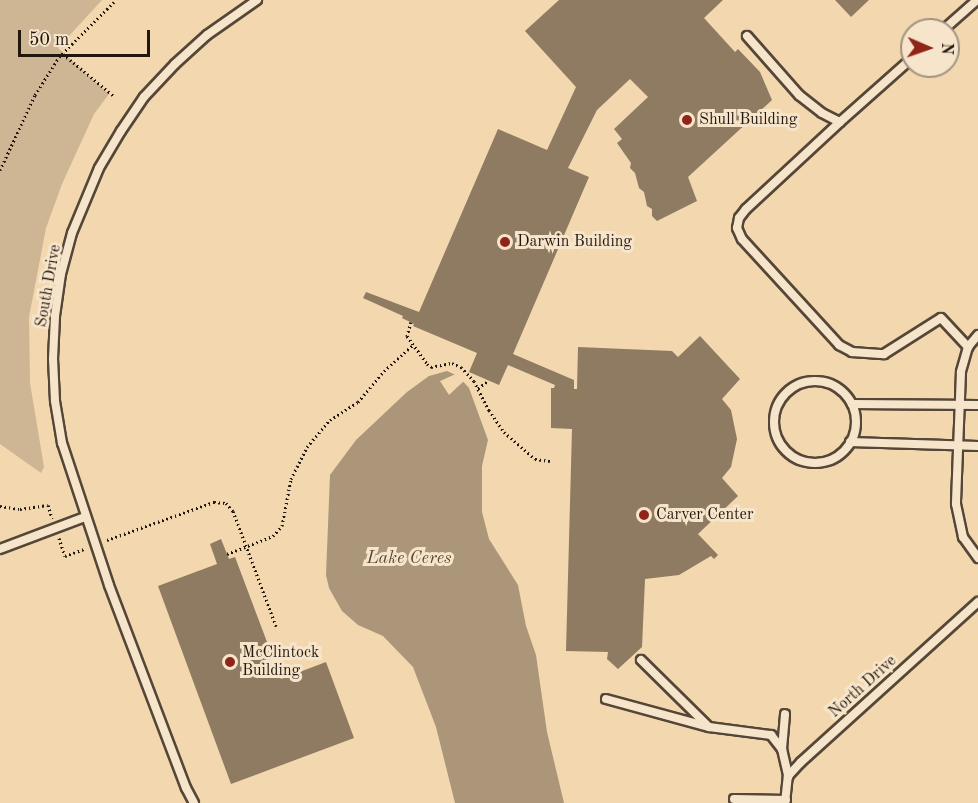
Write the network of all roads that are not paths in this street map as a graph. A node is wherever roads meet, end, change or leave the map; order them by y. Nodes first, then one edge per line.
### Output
1 (256, 0) edge
2 (977, 0) edge
3 (957, 18) edge
4 (747, 36) dead end
5 (900, 69) edge
6 (840, 122) junction
7 (978, 335) edge
8 (968, 347) junction
9 (852, 404) junction
10 (978, 405) edge
11 (959, 406) junction
12 (850, 442) junction
13 (978, 446) edge
14 (957, 447) junction
15 (85, 517) junction
16 (0, 549) edge
17 (978, 558) edge
18 (978, 603) edge
19 (641, 660) dead end
20 (606, 699) dead end
21 (785, 714) dead end
22 (709, 727) junction
23 (782, 749) junction
24 (788, 776) junction
25 (734, 800) dead end
26 (786, 801) edge
27 (194, 803) edge

1 - 15 lane, South Drive
2 - 3 lane
4 - 6 lane
5 - 6 lane
6 - 8 lane
7 - 8 lane
8 - 11 lane
9 - 11 lane
9 - 12 lane
9 - 12 lane
10 - 11 lane
11 - 14 lane
12 - 14 lane
13 - 14 lane
14 - 17 lane
15 - 16 lane
15 - 27 lane, South Drive
18 - 24 lane, North Drive
19 - 22 lane
20 - 22 lane
21 - 23 lane
22 - 23 lane
23 - 24 lane
24 - 26 lane
25 - 26 lane

